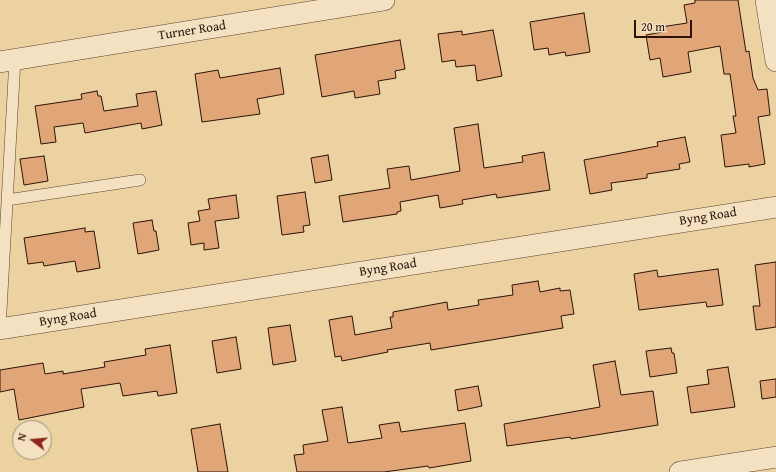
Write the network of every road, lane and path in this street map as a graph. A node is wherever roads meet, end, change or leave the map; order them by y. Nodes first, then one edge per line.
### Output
1 (384, 0) edge
2 (766, 0) edge
3 (7, 61) edge
4 (776, 61) edge
5 (140, 180) dead end
6 (7, 200) junction
7 (776, 207) edge
8 (0, 329) edge
9 (776, 457) edge
10 (680, 472) edge

1 - 3 street, Turner Road
2 - 4 street
3 - 6 lane
5 - 6 lane
6 - 8 lane
7 - 8 street, Byng Road
9 - 10 street

